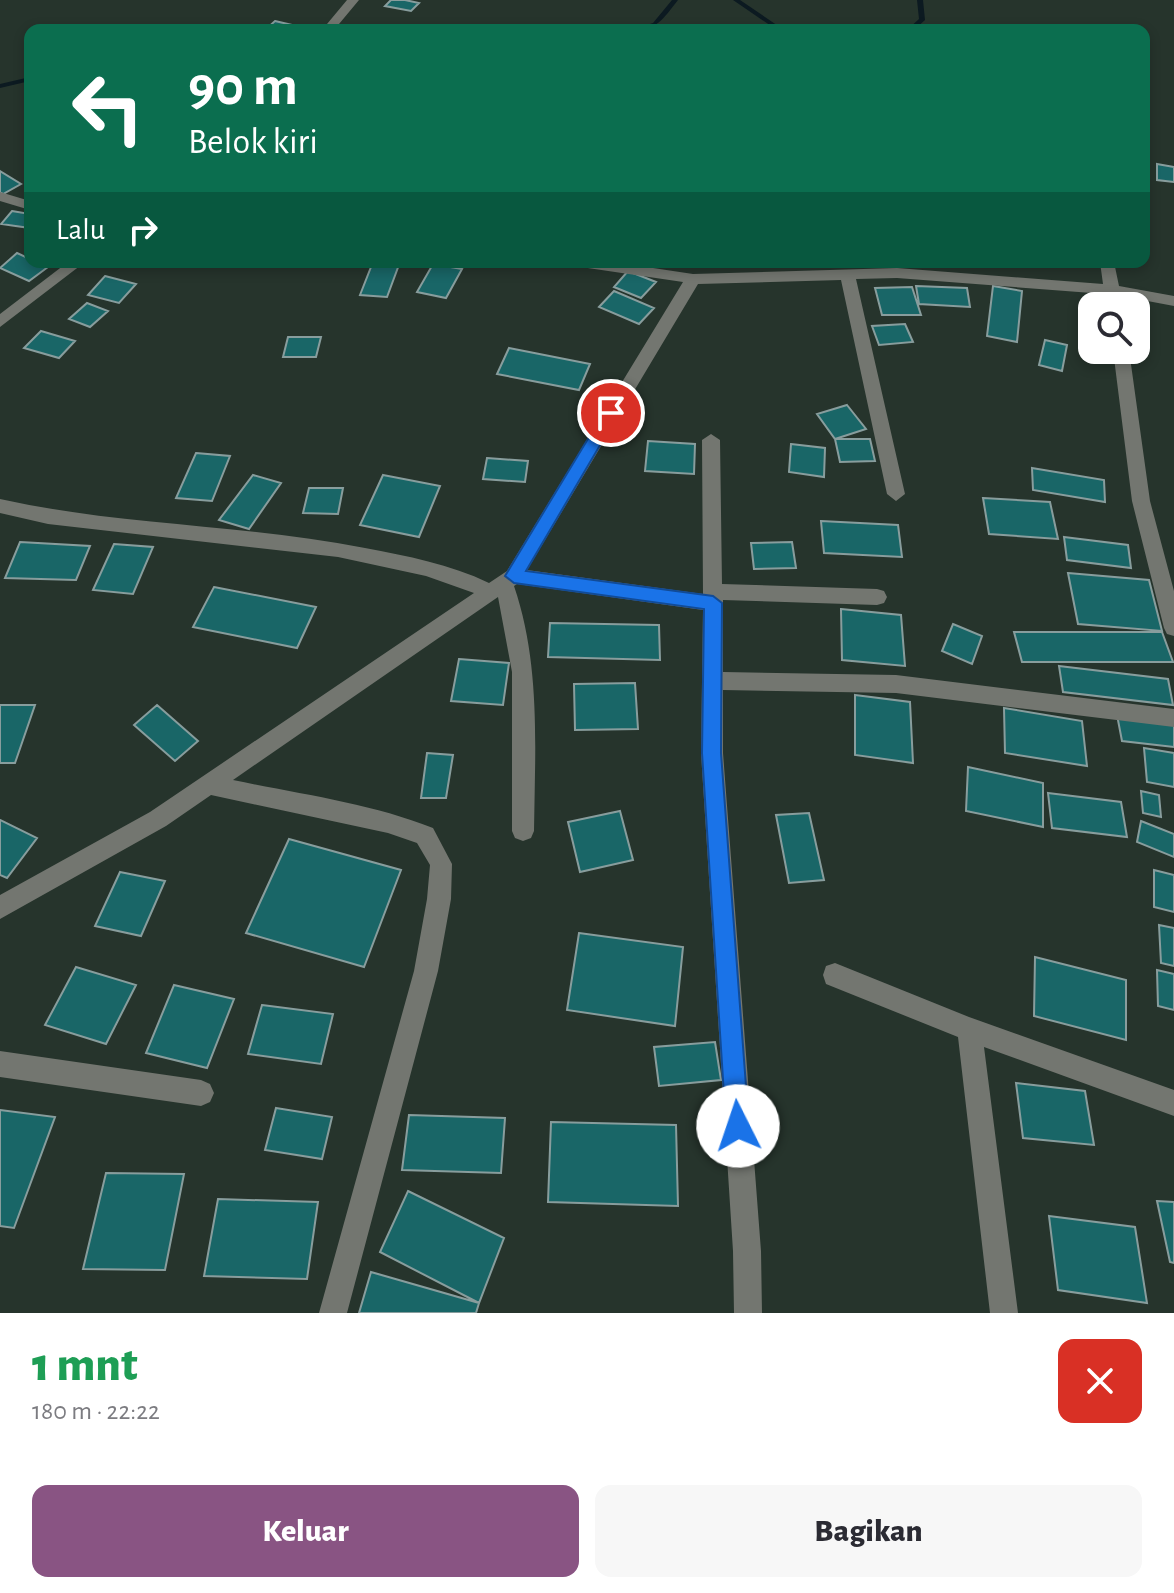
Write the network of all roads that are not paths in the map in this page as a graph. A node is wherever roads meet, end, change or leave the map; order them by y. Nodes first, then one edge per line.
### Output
1 (353, 0) edge
2 (333, 24) edge
3 (0, 196) edge
4 (24, 204) edge
5 (70, 268) edge
6 (621, 268) edge
7 (1108, 268) edge
8 (847, 274) junction
9 (693, 279) junction
10 (1113, 292) edge
11 (1078, 294) edge
12 (1150, 300) edge
13 (1174, 301) edge
14 (0, 322) edge
15 (1123, 364) edge
16 (711, 440) dead end
17 (896, 494) dead end
18 (0, 506) edge
19 (502, 584) junction
20 (877, 597) dead end
21 (713, 598) junction
22 (1174, 628) edge
23 (713, 681) junction
24 (1174, 718) edge
25 (209, 785) junction
26 (523, 831) dead end
27 (0, 908) edge
28 (835, 975) dead end
29 (969, 1029) junction
30 (0, 1064) edge
31 (201, 1093) dead end
32 (1174, 1103) edge
33 (333, 1313) edge
34 (748, 1313) edge
35 (1004, 1313) edge

1 - 2 street
3 - 4 street
5 - 14 street
6 - 9 street
7 - 10 street
8 - 9 street
8 - 11 street
8 - 17 street
9 - 19 street
12 - 13 street
15 - 22 street
16 - 21 street
18 - 19 street
19 - 21 street
19 - 25 street
19 - 26 street
20 - 21 street
21 - 23 street
23 - 24 street
23 - 34 street
25 - 27 street
25 - 33 street
28 - 29 street
29 - 32 street
29 - 35 street
30 - 31 street

